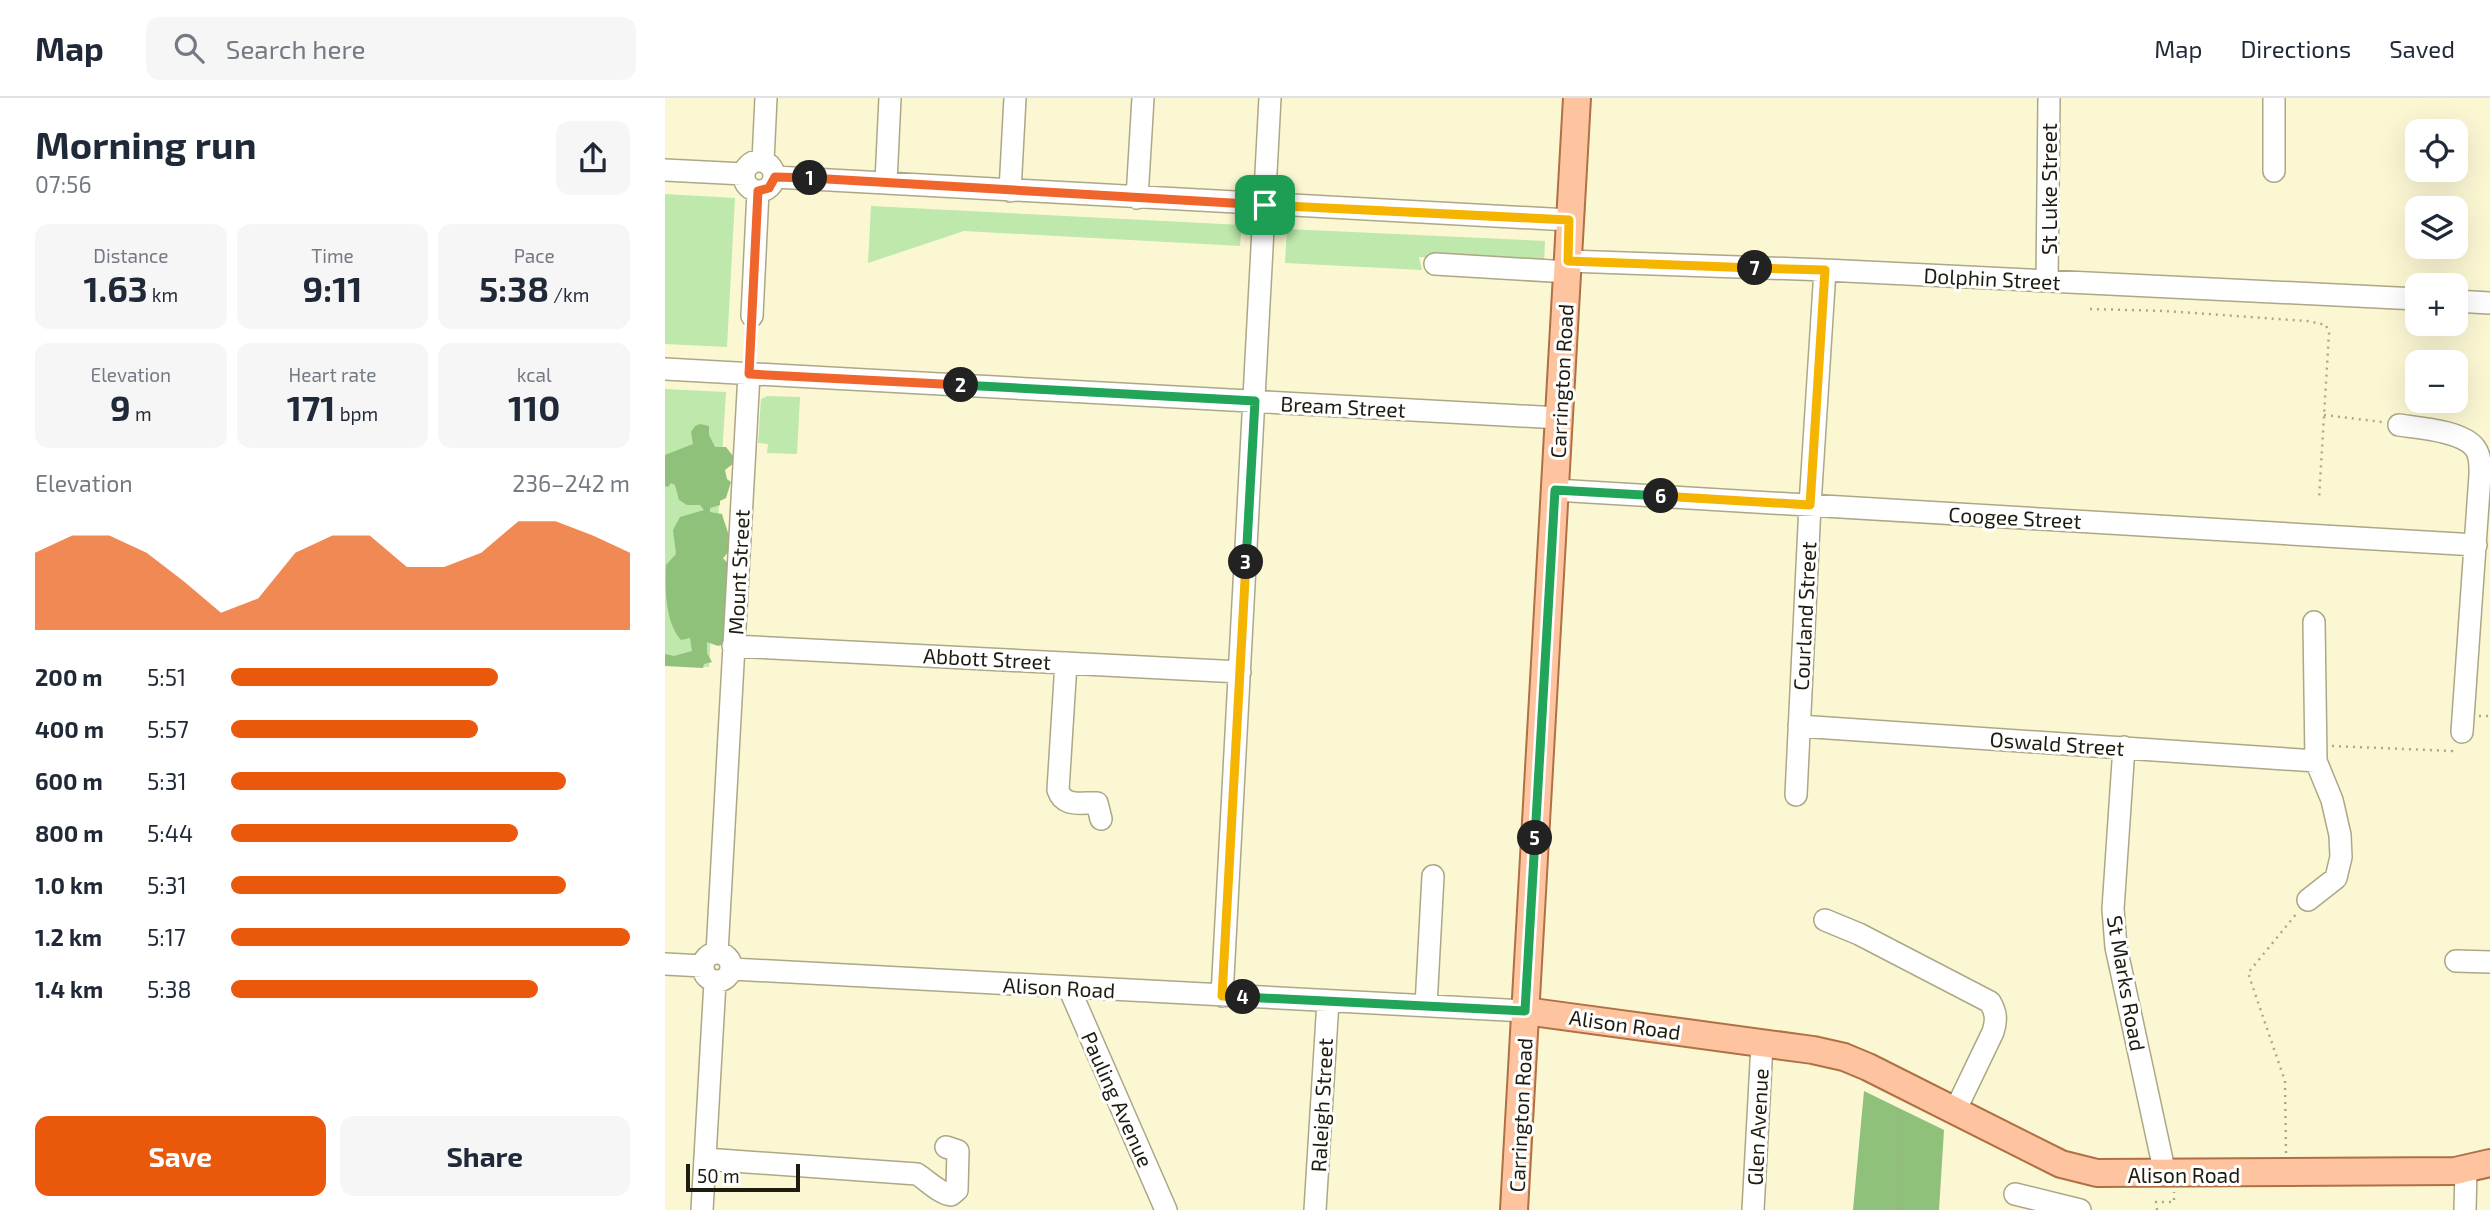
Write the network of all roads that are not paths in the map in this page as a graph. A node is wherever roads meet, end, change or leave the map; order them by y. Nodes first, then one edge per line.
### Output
1 (766, 98) edge
2 (890, 98) edge
3 (1015, 98) edge
4 (1143, 98) edge
5 (1270, 98) edge
6 (1577, 98) edge
7 (2049, 98) edge
8 (2274, 98) edge
9 (769, 169) junction
10 (665, 170) edge
11 (2274, 171) dead end
12 (751, 182) junction
13 (886, 182) junction
14 (1010, 191) junction
15 (1137, 198) junction
16 (1265, 205) junction
17 (1569, 220) junction
18 (1435, 264) dead end
19 (1568, 266) junction
20 (1825, 270) junction
21 (2047, 281) junction
22 (2405, 298) edge
23 (2468, 302) edge
24 (2490, 303) edge
25 (752, 316) road end
26 (665, 369) edge
27 (749, 374) junction
28 (1255, 401) junction
29 (1559, 418) junction
30 (2399, 425) road end
31 (1555, 490) junction
32 (1810, 505) junction
33 (2476, 545) junction
34 (2480, 617) edge
35 (2314, 622) dead end
36 (733, 646) junction
37 (1066, 663) junction
38 (1240, 672) junction
39 (1799, 726) junction
40 (2462, 732) road end
41 (2124, 747) junction
42 (2316, 753) junction
43 (1796, 795) dead end
44 (1101, 819) dead end
45 (1433, 876) dead end
46 (2308, 900) road end
47 (1825, 920) dead end
48 (2456, 961) dead end
49 (2490, 962) edge
50 (665, 964) edge
51 (717, 967) junction
52 (1069, 988) junction
53 (1222, 996) junction
54 (1328, 1001) junction
55 (1426, 1006) junction
56 (1525, 1011) junction
57 (1762, 1044) junction
58 (1955, 1111) junction
59 (946, 1147) dead end
60 (705, 1159) junction
61 (2478, 1166) edge
62 (2165, 1174) junction
63 (2015, 1194) dead end
64 (702, 1210) edge
65 (1166, 1210) edge
66 (1315, 1210) edge
67 (1514, 1210) edge
68 (1752, 1210) edge
69 (2080, 1210) edge
70 (2465, 1210) edge

1 - 9 street
2 - 13 street
3 - 14 street
4 - 15 street
5 - 16 street
6 - 17 main road, Carrington Road
7 - 21 street, St Luke Street
8 - 11 street
9 - 12 street
9 - 13 street
10 - 12 street
12 - 25 street
13 - 14 street
14 - 15 street
15 - 16 street
16 - 17 street
16 - 28 street
17 - 19 main road, Carrington Road
18 - 19 street, Dolphin Street
19 - 20 street, Dolphin Street
19 - 29 main road, Carrington Road
20 - 21 street, Dolphin Street
20 - 32 street, Courland Street
21 - 22 street, Dolphin Street
23 - 24 street
26 - 27 street, Bream Street
27 - 28 street, Bream Street
27 - 36 street, Mount Street
28 - 29 street, Bream Street
28 - 38 street
29 - 31 main road, Carrington Road
30 - 33 street
31 - 32 street, Coogee Street
31 - 56 main road, Carrington Road
32 - 33 street, Coogee Street
32 - 39 street, Courland Street
33 - 34 street
34 - 40 street
35 - 42 street
36 - 37 street, Abbott Street
36 - 51 street, Mount Street
37 - 38 street, Abbott Street
37 - 44 street
38 - 53 street
39 - 41 street, Oswald Street
39 - 43 street, Courland Street
41 - 42 street, Oswald Street
41 - 62 street, St Marks Road
42 - 46 street
45 - 55 street
47 - 58 street
48 - 49 street
50 - 51 street, Alison Road
51 - 52 street, Alison Road
51 - 60 street, Mount Street
52 - 53 street, Alison Road
52 - 65 street, Pauling Avenue
53 - 54 street, Alison Road
54 - 55 street, Alison Road
54 - 66 street, Raleigh Street
55 - 56 street, Alison Road
56 - 57 main road, Alison Road
56 - 67 main road, Carrington Road
57 - 58 main road, Alison Road
57 - 68 street, Glen Avenue
58 - 62 main road, Alison Road
59 - 60 street
60 - 64 street, Mount Street
61 - 62 main road, Alison Road
61 - 70 street
63 - 69 street

